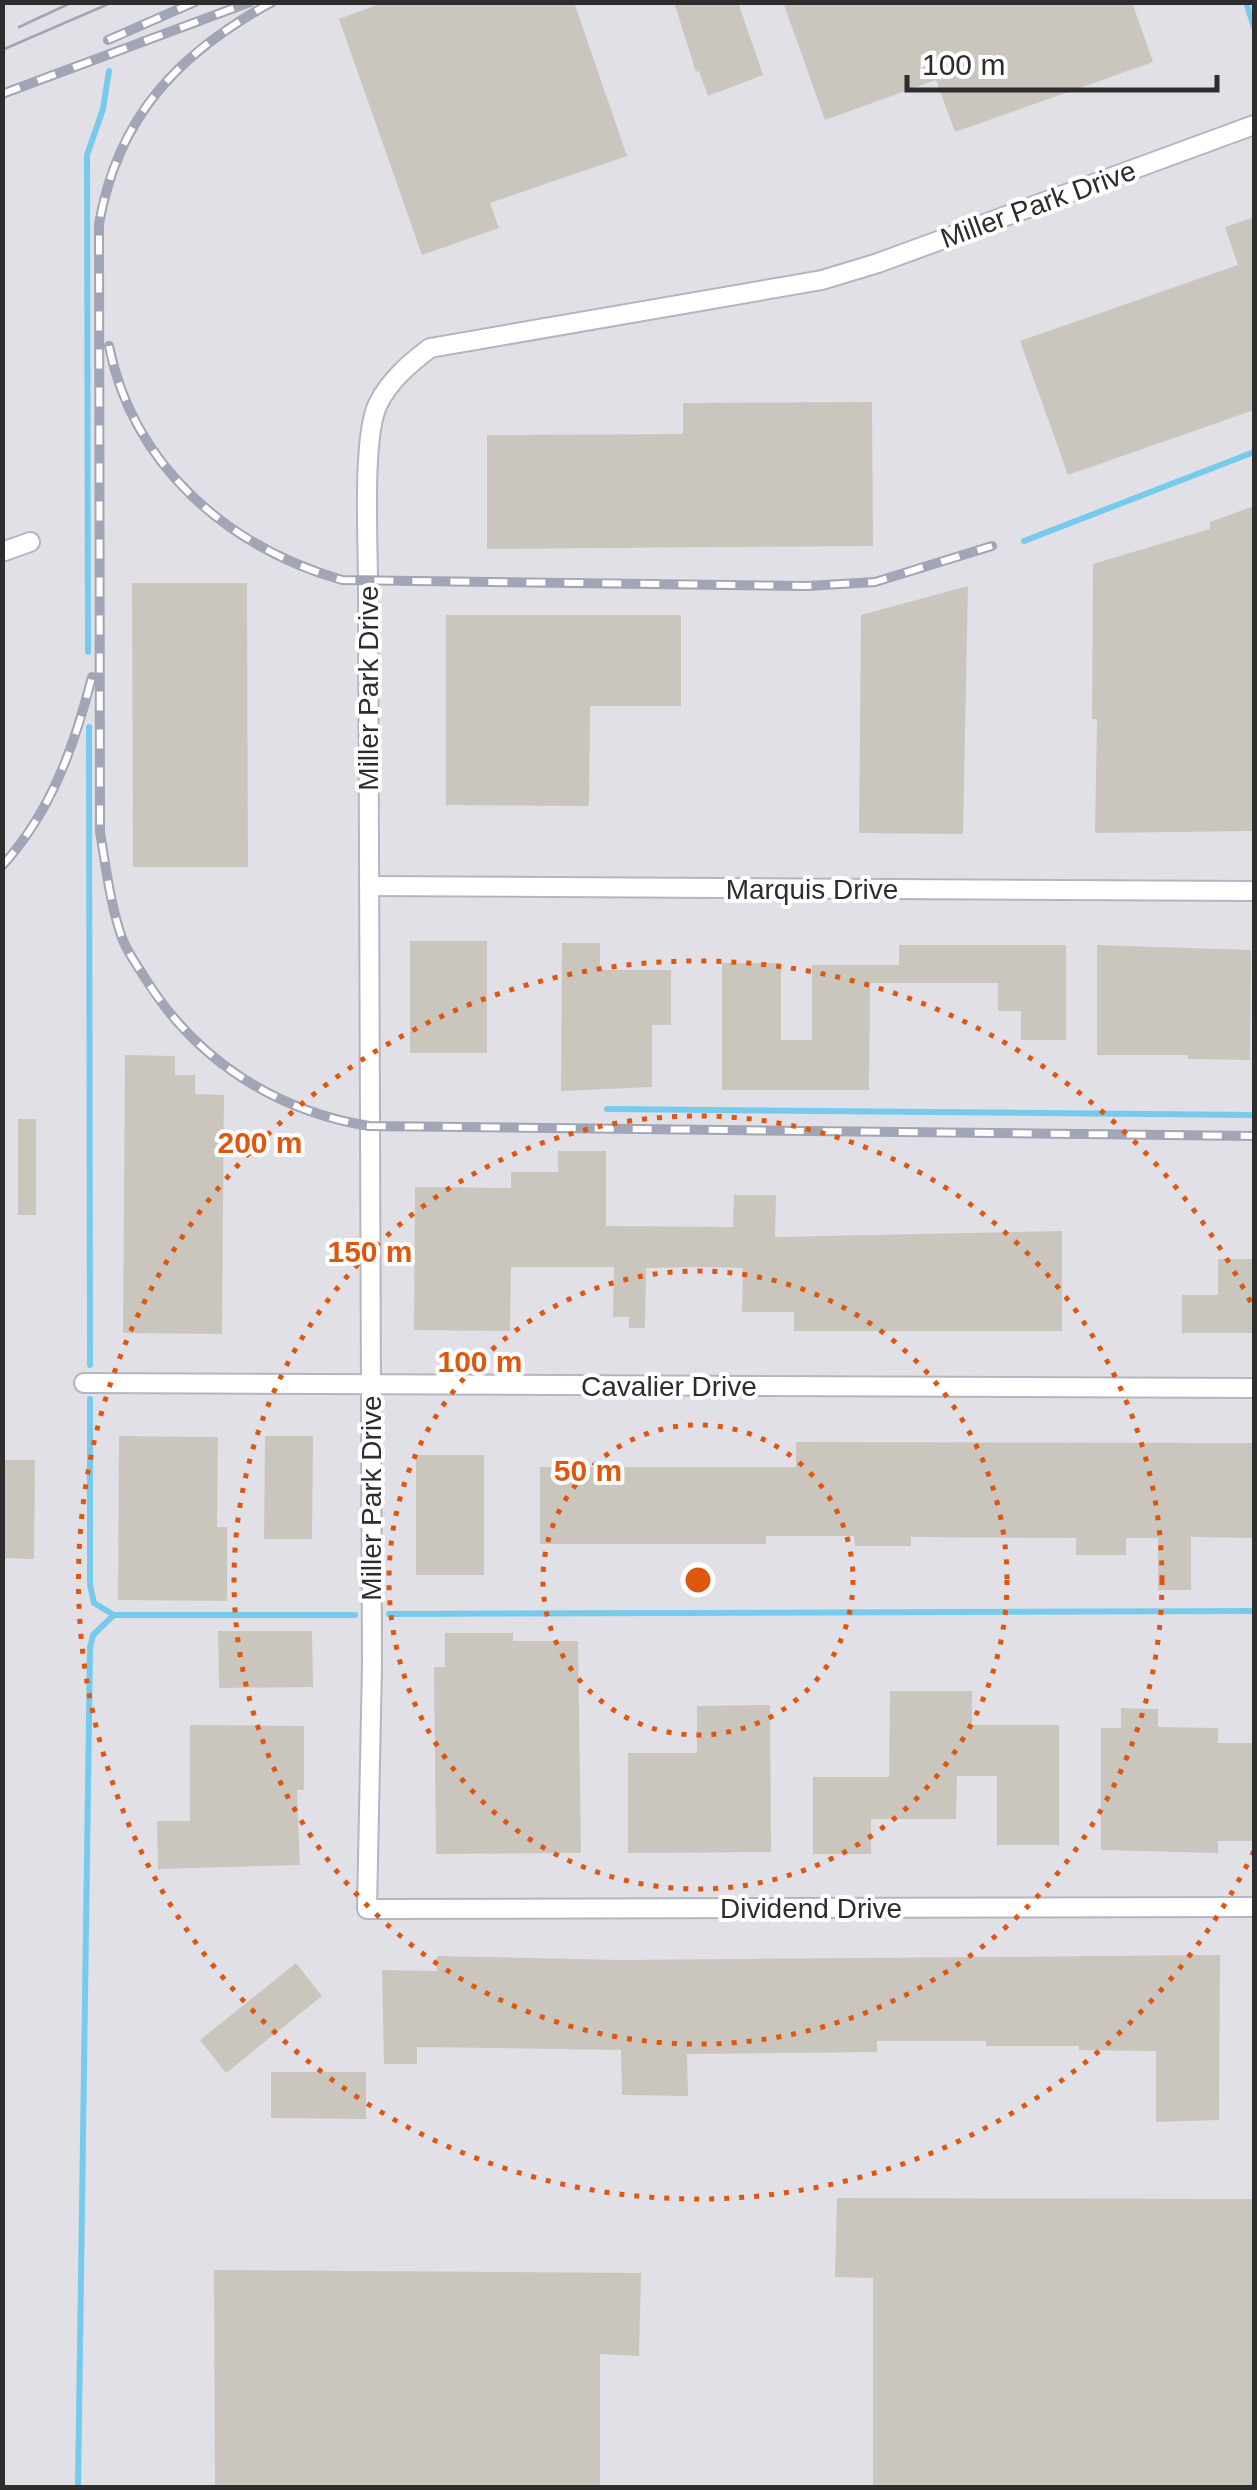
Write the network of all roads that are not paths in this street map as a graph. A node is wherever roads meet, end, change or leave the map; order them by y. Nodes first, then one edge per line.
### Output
1 (1254, 125) edge
2 (30, 542) dead end
3 (2, 552) edge
4 (369, 886) junction
5 (1254, 891) edge
6 (84, 1383) dead end
7 (370, 1384) junction
8 (1254, 1388) edge
9 (1254, 1907) edge
10 (367, 1908) joint

1 - 4 street, Miller Park Drive
2 - 3 street
4 - 5 street, Marquis Drive
4 - 7 street, Miller Park Drive
6 - 7 street, Cavalier Drive
7 - 8 street, Cavalier Drive
7 - 10 street, Miller Park Drive
9 - 10 street, Dividend Drive

